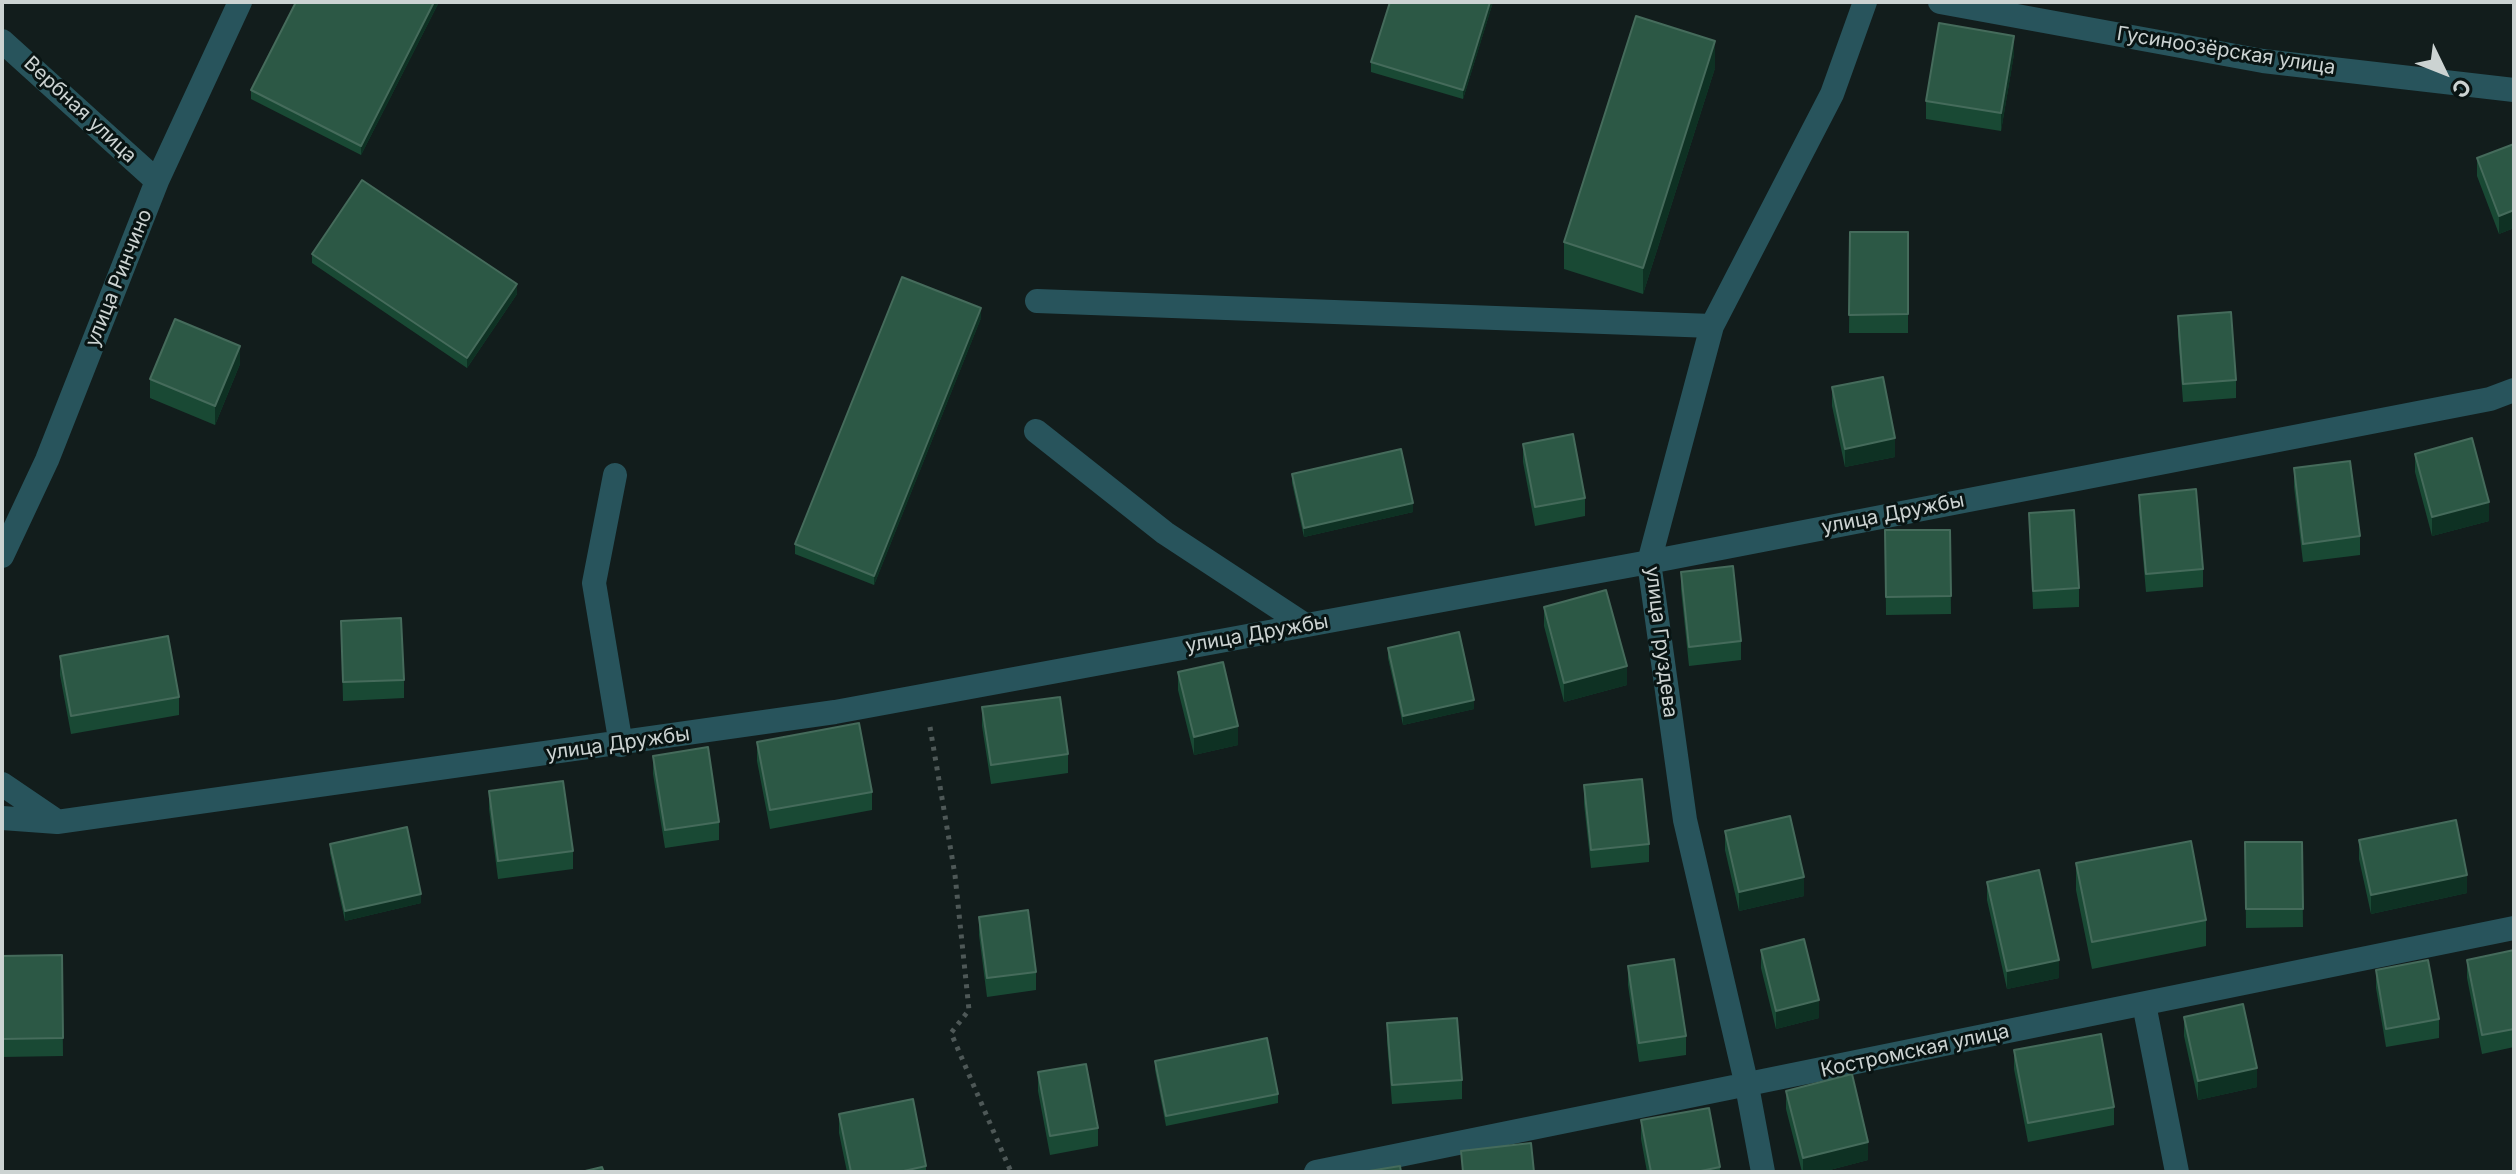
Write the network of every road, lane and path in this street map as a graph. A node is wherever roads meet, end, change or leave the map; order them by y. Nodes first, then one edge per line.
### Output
1 (240, 2) edge
2 (1865, 2) edge
3 (1940, 2) edge
4 (2, 41) edge
5 (2514, 90) edge
6 (157, 181) junction
7 (1037, 301) dead end
8 (1712, 326) junction
9 (2514, 390) edge
10 (1036, 431) dead end
11 (615, 475) dead end
12 (2, 556) edge
13 (1649, 562) junction
14 (1305, 625) junction
15 (924, 696) junction
16 (621, 745) junction
17 (2, 784) edge
18 (2, 818) edge
19 (57, 822) junction
20 (2514, 928) edge
21 (2144, 1004) junction
22 (1747, 1086) junction
23 (1011, 1172) edge
24 (1316, 1172) edge
25 (1763, 1172) edge
26 (2177, 1172) edge

1 - 6 street, улица Ринчино
2 - 8 street, улица Груздева
3 - 5 street, Гусиноозёрская улица
4 - 6 street, Вербная улица
6 - 12 street, улица Ринчино
7 - 8 street
8 - 13 street, улица Груздева
9 - 13 street, улица Дружбы
10 - 14 street
11 - 16 street
13 - 14 street, улица Дружбы
13 - 22 street, улица Груздева
14 - 15 street, улица Дружбы
15 - 16 street, улица Дружбы
15 - 23 path
16 - 19 street, улица Дружбы
17 - 19 street
18 - 19 street, улица Дружбы
20 - 21 street, Костромская улица
21 - 22 street, Костромская улица
21 - 26 street
22 - 24 street, Костромская улица
22 - 25 street, улица Груздева

